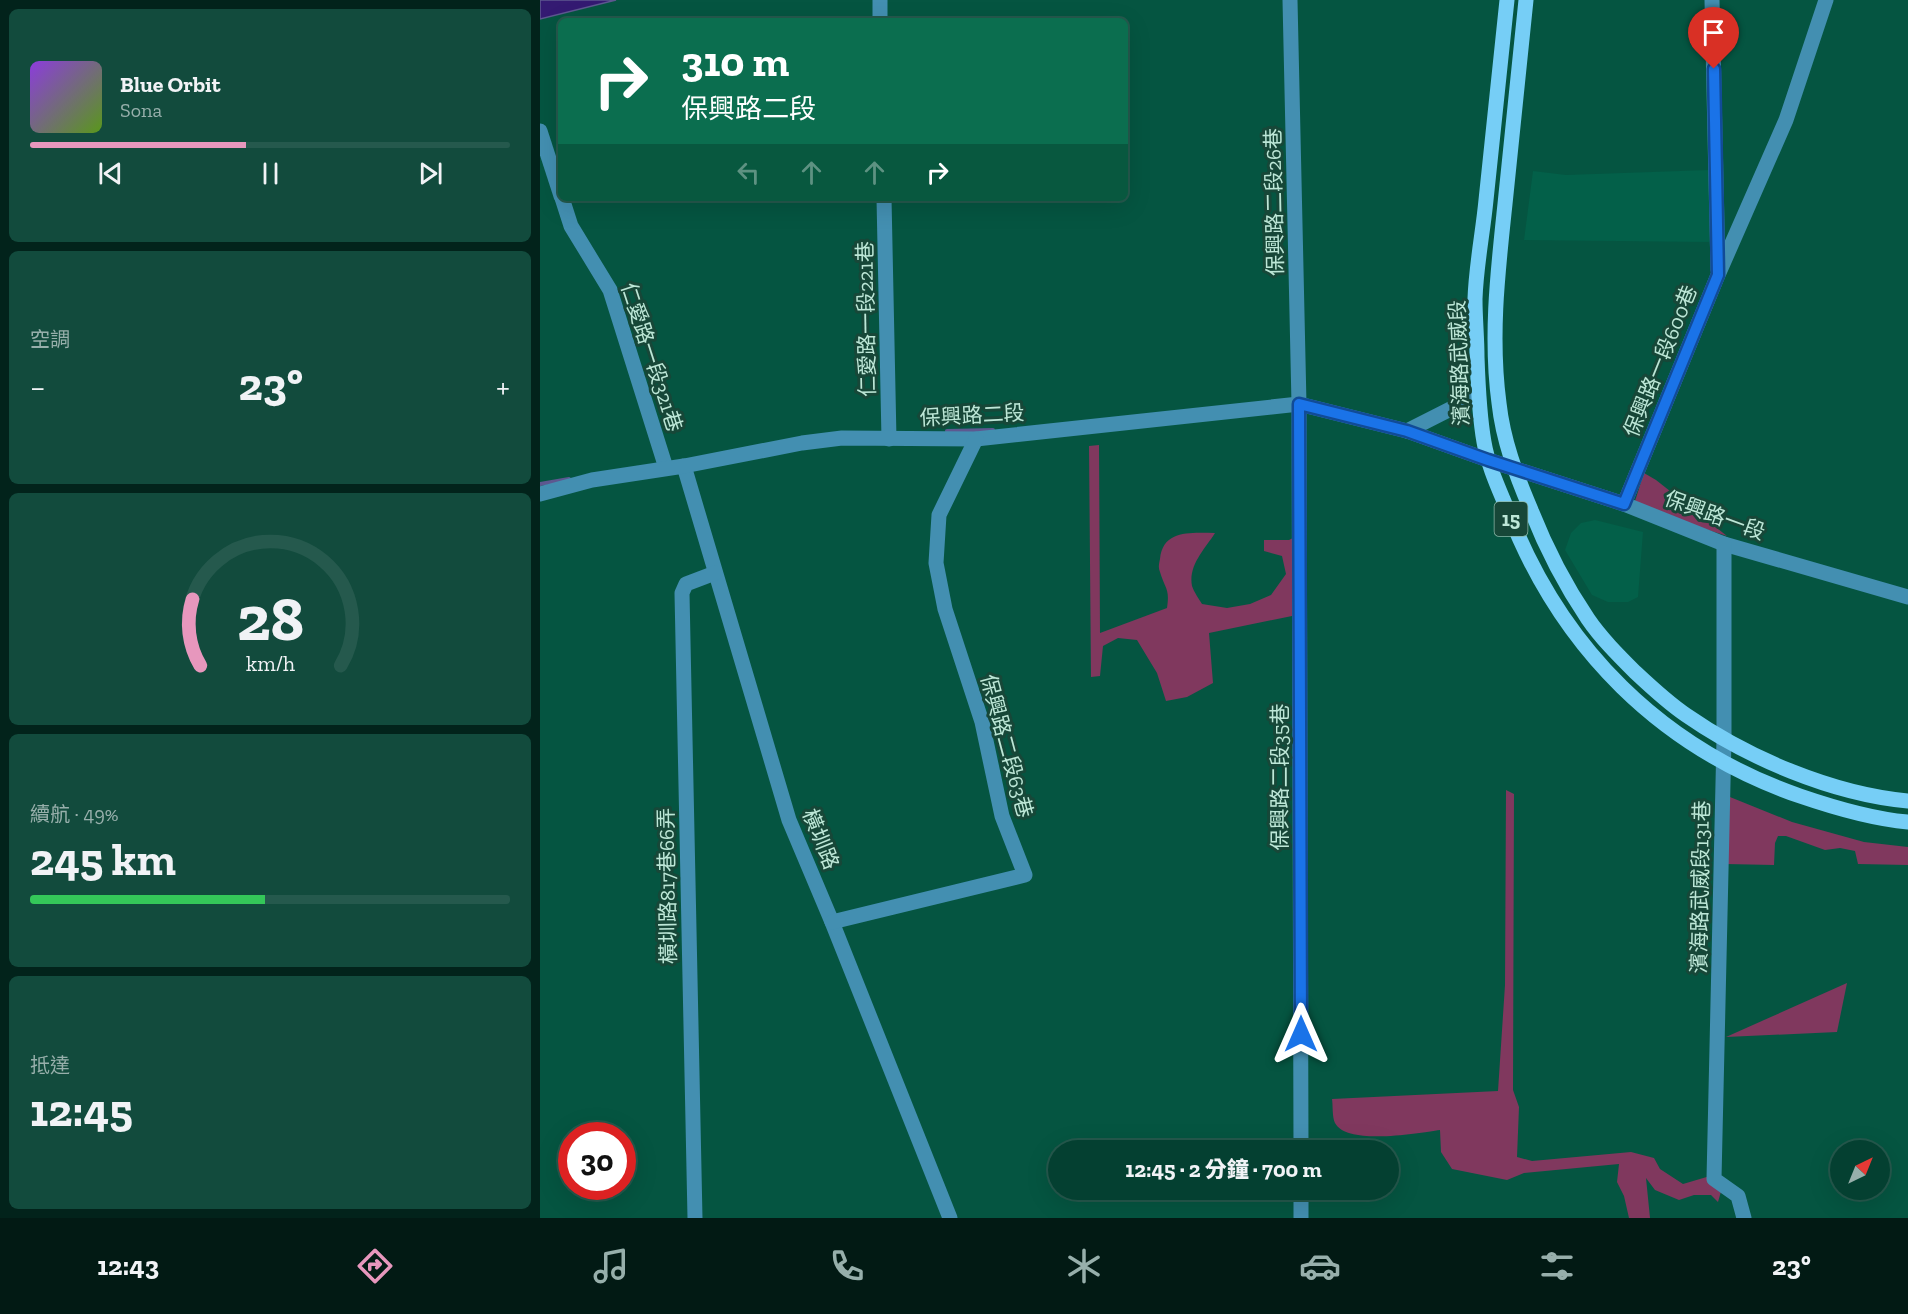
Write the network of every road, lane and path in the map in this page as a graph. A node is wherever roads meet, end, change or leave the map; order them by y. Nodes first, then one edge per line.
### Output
1 (880, 0) edge
2 (1290, 0) edge
3 (1507, 0) edge
4 (1526, 0) edge
5 (1712, 0) edge
6 (1826, 0) edge
7 (880, 18) edge
8 (540, 131) edge
9 (558, 188) edge
10 (562, 201) edge
11 (884, 201) edge
12 (1718, 275) junction
13 (1478, 395) junction
14 (1299, 404) junction
15 (1407, 431) junction
16 (889, 439) junction
17 (976, 439) junction
18 (1488, 460) junction
19 (684, 466) junction
20 (1512, 467) junction
21 (666, 468) junction
22 (540, 494) edge
23 (1624, 504) junction
24 (1724, 544) junction
25 (716, 573) junction
26 (1908, 597) edge
27 (1724, 739) junction
28 (1724, 764) junction
29 (1908, 801) edge
30 (1908, 822) edge
31 (832, 922) junction
32 (1301, 1140) edge
33 (1301, 1200) edge
34 (695, 1218) edge
35 (950, 1218) edge
36 (1301, 1218) edge
37 (1744, 1218) edge

1 - 7 street
2 - 14 street, 保興路二段26巷
3 - 13 main road, 濱海路武威段 / 15
4 - 20 main road, 濱海路武威段 / 15
5 - 12 street
6 - 12 street, 保興路一段600巷
8 - 9 street, 仁愛路一段321巷
10 - 21 street, 仁愛路一段321巷
11 - 16 street, 仁愛路一段221巷
12 - 23 street, 保興路一段600巷
13 - 15 street
13 - 18 main road, 濱海路武威段 / 15
14 - 15 street, 保興路二段
14 - 17 street, 保興路二段
14 - 32 street, 保興路二段35巷
15 - 18 street, 保興路一段
16 - 17 street, 保興路二段
16 - 19 street, 保興路二段
17 - 31 street, 保興路二段63巷
18 - 20 street, 保興路一段
18 - 28 main road, 濱海路武威段 / 15
19 - 21 street, 保興路二段
19 - 25 street, 橫圳路
20 - 23 street, 保興路一段
20 - 27 main road, 濱海路武威段 / 15
21 - 22 street, 保興路二段
23 - 24 street, 保興路一段
24 - 26 street, 保興路一段
24 - 27 street, 濱海路武威段131巷
25 - 31 street, 橫圳路
25 - 34 street, 橫圳路817巷66弄
27 - 28 street, 濱海路武威段131巷
27 - 29 main road, 濱海路武威段 / 15
28 - 30 main road, 濱海路武威段 / 15
28 - 37 street, 濱海路武威段131巷
31 - 35 street, 橫圳路
33 - 36 street

